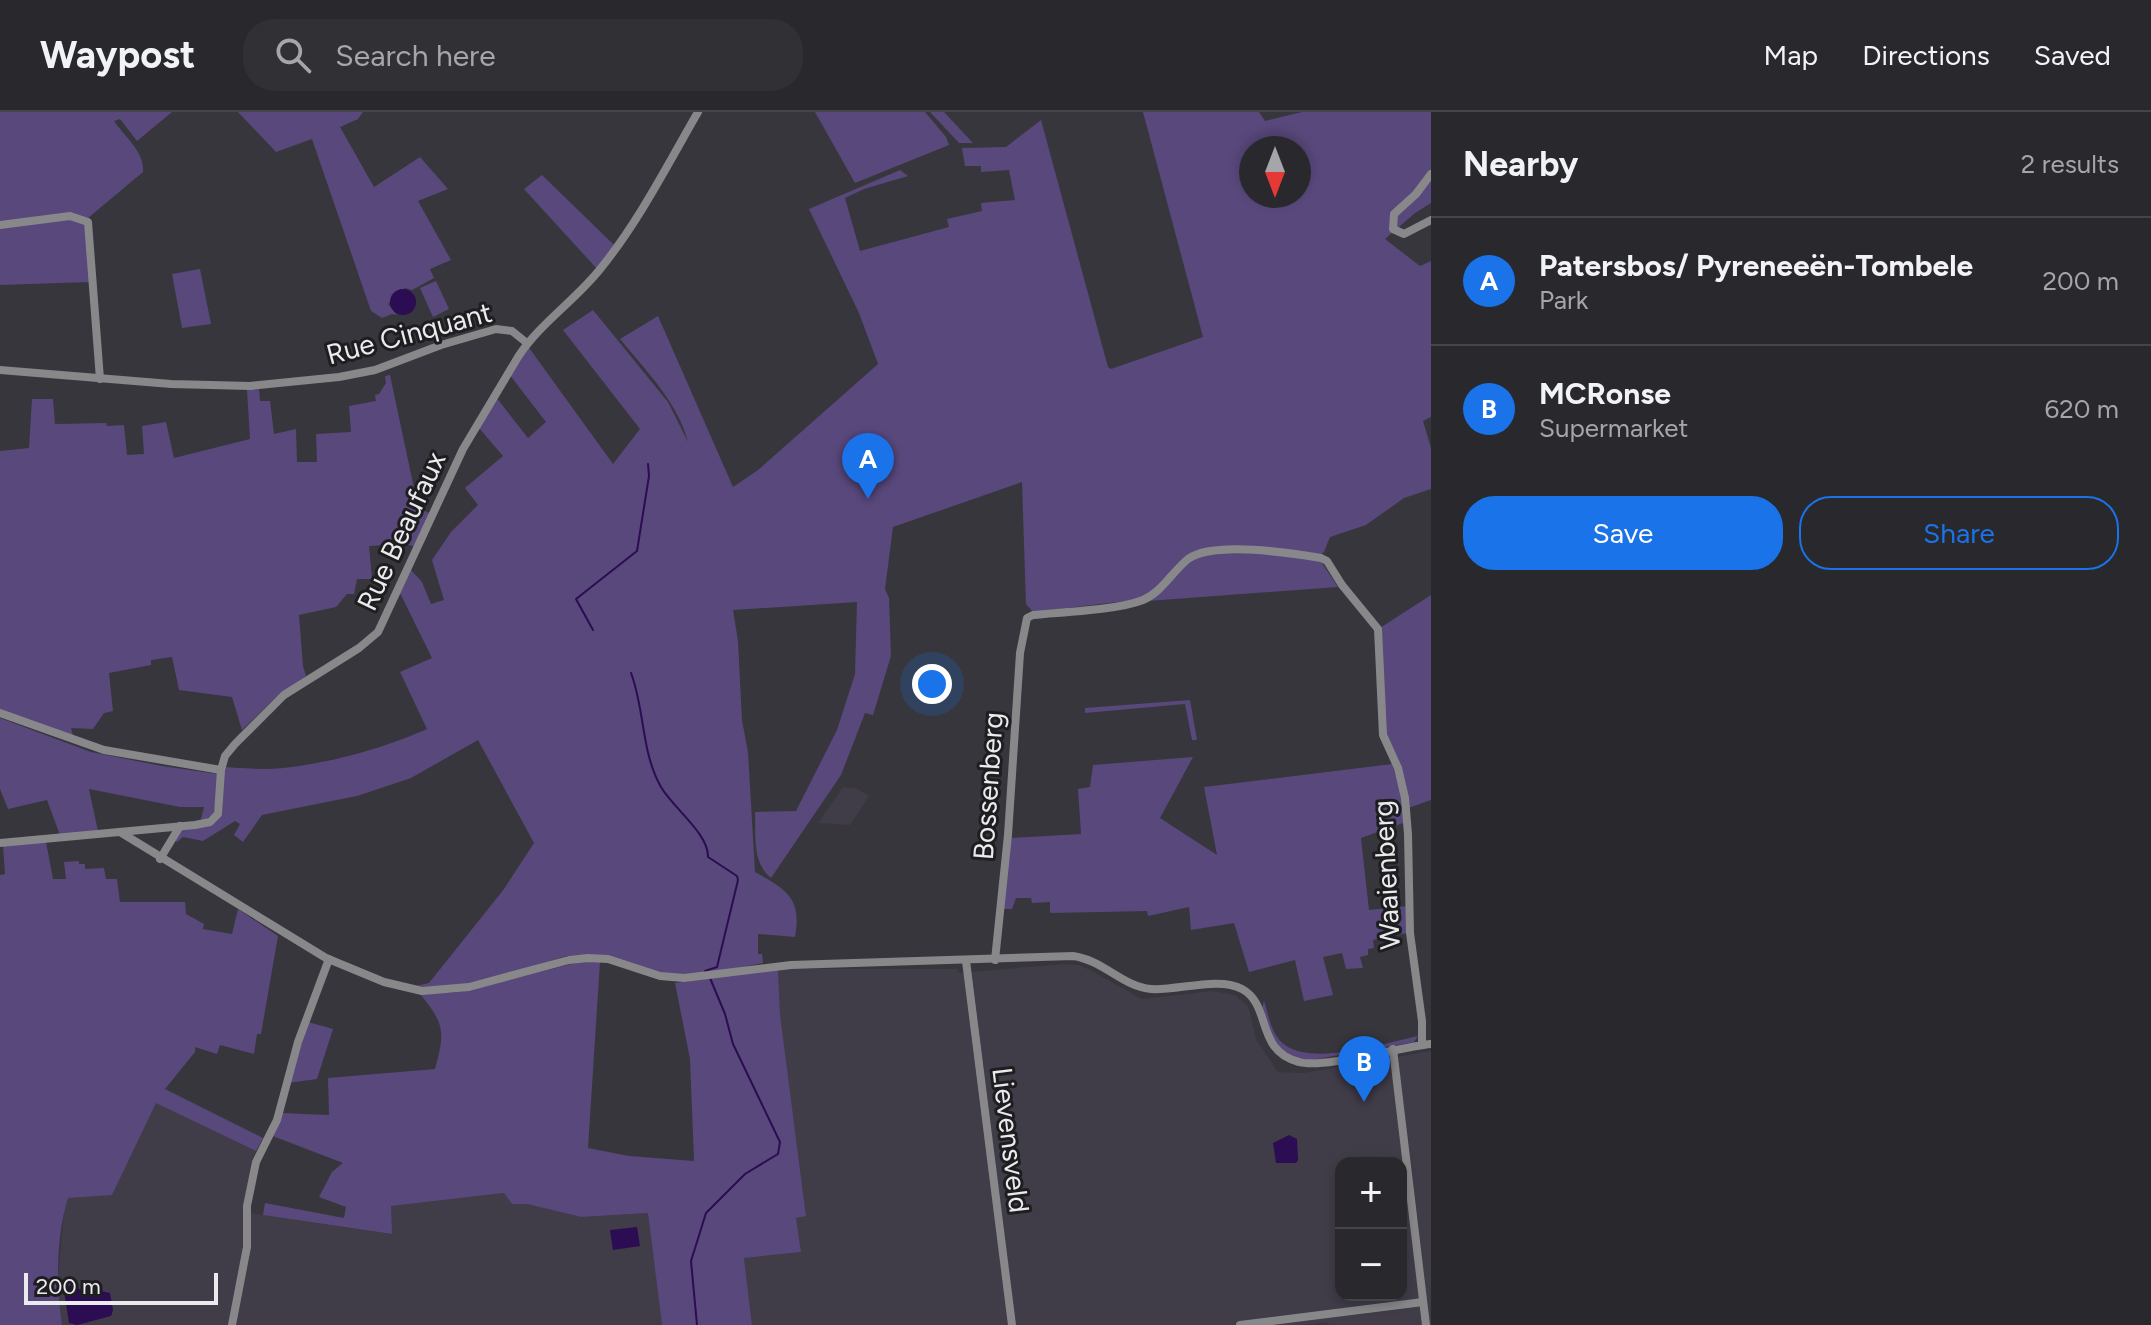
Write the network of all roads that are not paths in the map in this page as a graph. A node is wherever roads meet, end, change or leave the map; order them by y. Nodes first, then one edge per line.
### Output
1 (698, 112) edge
2 (1431, 174) edge
3 (1431, 220) edge
4 (0, 225) edge
5 (527, 343) junction
6 (0, 370) edge
7 (100, 379) junction
8 (498, 389) joint
9 (1029, 616) joint
10 (0, 713) edge
11 (221, 772) junction
12 (180, 826) junction
13 (120, 832) junction
14 (0, 843) edge
15 (160, 859) junction
16 (329, 959) junction
17 (995, 960) junction
18 (966, 961) junction
19 (1426, 1044) edge
20 (1393, 1049) junction
21 (1423, 1302) junction
22 (232, 1325) edge
23 (1012, 1325) edge
24 (1240, 1325) edge
25 (1426, 1325) edge

1 - 5 street
2 - 3 street
4 - 7 street
5 - 7 street, Rue Cinquant
5 - 8 street, Rue Cinquant
6 - 7 street, Rue Cinquant
8 - 11 street, Rue Beaufaux
9 - 17 street, Bossenberg
9 - 19 street, Waaienberg
10 - 11 street
11 - 12 street
12 - 13 street
12 - 15 street
13 - 14 street
13 - 15 street
15 - 16 street
16 - 18 street
16 - 22 street
17 - 18 street
17 - 20 street
18 - 23 street, Lievensveld
19 - 20 street
20 - 21 street
21 - 24 street
21 - 25 street

